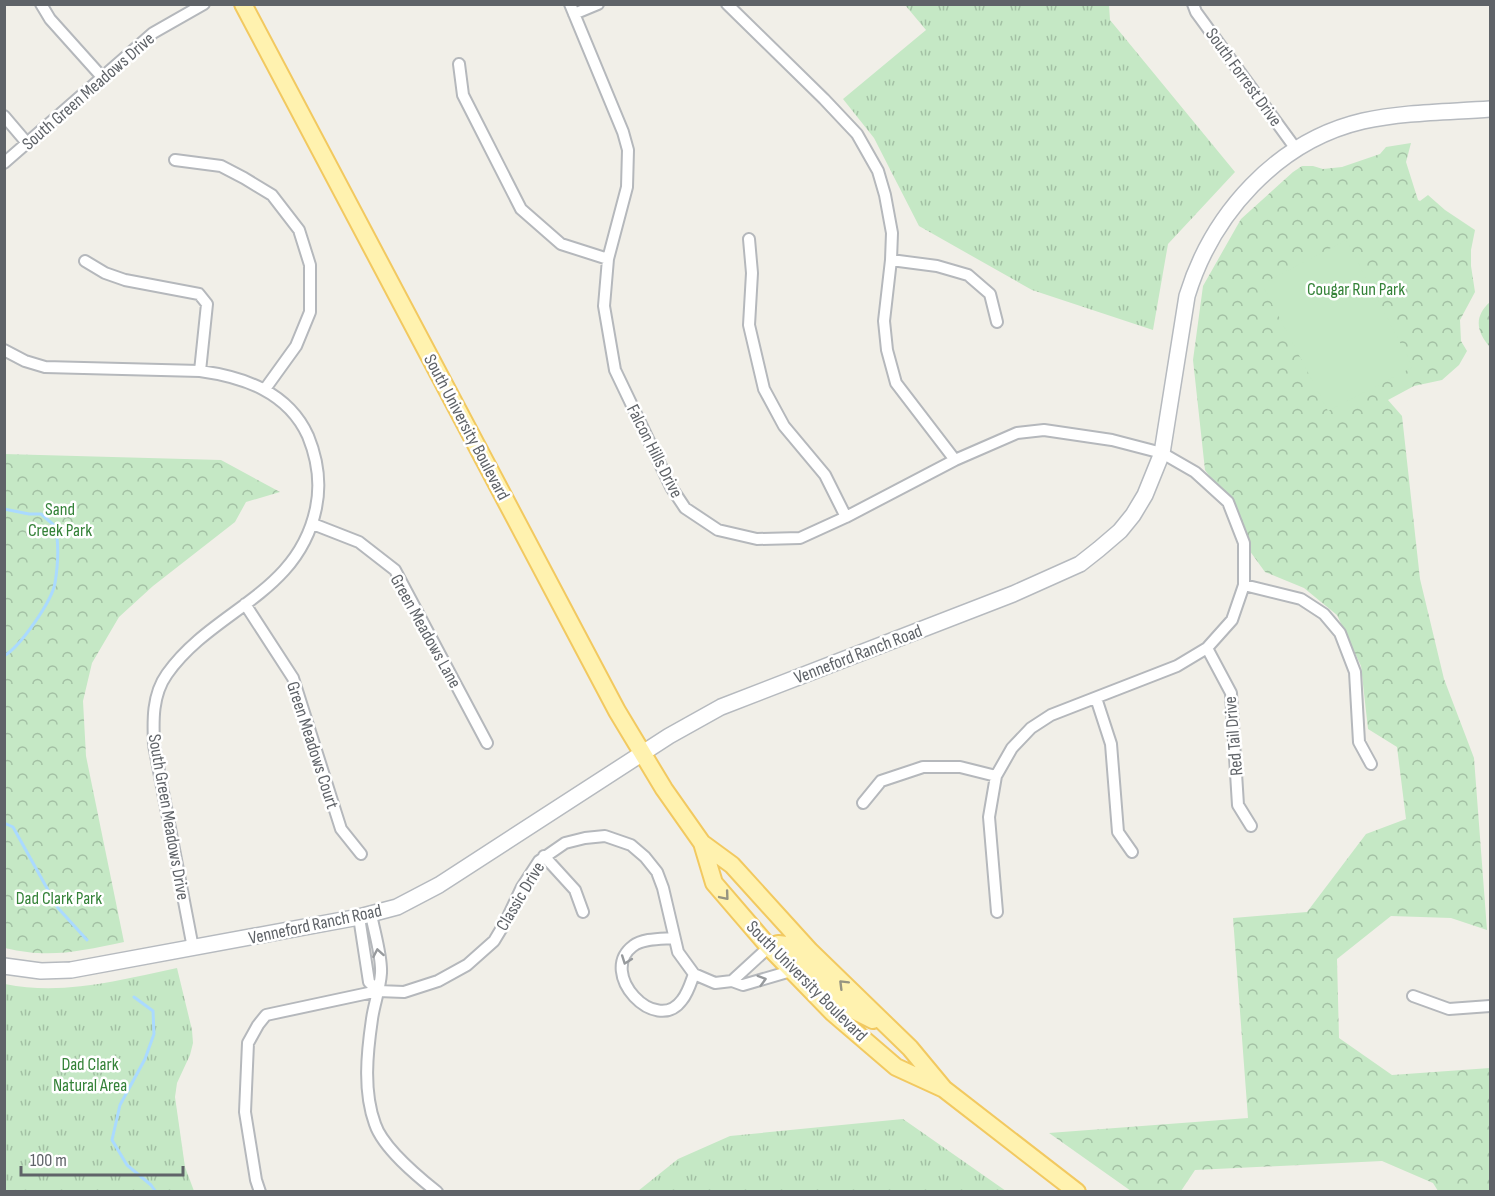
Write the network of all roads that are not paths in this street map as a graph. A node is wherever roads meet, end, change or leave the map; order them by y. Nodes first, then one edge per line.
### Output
1 (41, 4) edge
2 (204, 4) edge
3 (243, 4) edge
4 (598, 4) edge
5 (727, 4) edge
6 (1193, 4) edge
7 (572, 9) edge
8 (459, 64) dead end
9 (102, 76) junction
10 (1491, 109) edge
11 (4, 116) edge
12 (27, 143) junction
13 (1296, 148) junction
14 (175, 160) dead end
15 (4, 163) edge
16 (749, 239) dead end
17 (608, 259) junction
18 (891, 260) junction
19 (85, 261) dead end
20 (998, 322) dead end
21 (4, 351) edge
22 (200, 371) junction
23 (265, 389) junction
24 (1162, 453) junction
25 (955, 460) junction
26 (846, 517) junction
27 (313, 524) junction
28 (1245, 585) junction
29 (245, 604) junction
30 (1207, 648) junction
31 (1096, 698) junction
32 (487, 743) dead end
33 (642, 754) junction
34 (1371, 764) dead end
35 (996, 776) junction
36 (863, 803) dead end
37 (1251, 826) dead end
38 (702, 843) junction
39 (1132, 852) dead end
40 (361, 854) dead end
41 (544, 856) junction
42 (583, 912) dead end
43 (997, 912) dead end
44 (365, 916) junction
45 (674, 938) junction
46 (769, 947) junction
47 (193, 948) junction
48 (4, 966) edge
49 (791, 970) junction
50 (694, 974) junction
51 (732, 981) junction
52 (378, 992) junction
53 (1413, 996) dead end
54 (1491, 1006) edge
55 (885, 1026) junction
56 (944, 1089) junction
57 (260, 1191) edge
58 (437, 1191) edge
59 (1077, 1191) edge

1 - 9 street
2 - 9 street, South Green Meadows Drive
3 - 33 main road, South University Boulevard
4 - 7 street, Falcon Hills Drive
5 - 18 street
6 - 13 street, South Forrest Drive
7 - 17 street, Falcon Hills Drive
8 - 17 street
9 - 12 street, South Green Meadows Drive
10 - 13 street, Venneford Ranch Road
11 - 12 street
12 - 15 street, South Green Meadows Drive
13 - 24 street, Venneford Ranch Road
14 - 23 street
16 - 26 street
17 - 26 street, Falcon Hills Drive
18 - 20 street
18 - 25 street
19 - 22 street
21 - 22 street, South Green Meadows Drive
22 - 23 street, South Green Meadows Drive
23 - 27 street, South Green Meadows Drive
24 - 25 street, Falcon Hills Drive
24 - 28 street
24 - 33 street, Venneford Ranch Road
25 - 26 street, Falcon Hills Drive
27 - 29 street, South Green Meadows Drive
27 - 32 street, Green Meadows Lane
28 - 30 street
28 - 34 street
29 - 40 street, Green Meadows Court
29 - 47 street, South Green Meadows Drive
30 - 31 street
30 - 37 street, Red Tail Drive
31 - 35 street
31 - 39 street
33 - 38 main road, South University Boulevard
33 - 44 street, Venneford Ranch Road
35 - 36 street
35 - 43 street
38 -> 46 main road, South University Boulevard
55 -> 38 main road, South University Boulevard
41 - 42 street
41 - 45 street, Classic Drive
41 - 52 street, Classic Drive
44 - 47 street, Venneford Ranch Road
44 - 52 street
45 - 50 street, Classic Drive
45 -> 50 street
46 - 49 main road, South University Boulevard
46 - 51 street
46 - 55 main road
47 - 48 street, Venneford Ranch Road
51 -> 49 street
49 - 56 main road, South University Boulevard
50 - 51 street
52 - 57 street, Classic Drive
52 - 58 street
53 - 54 street
55 - 56 main road, South University Boulevard
56 - 59 main road, South University Boulevard

